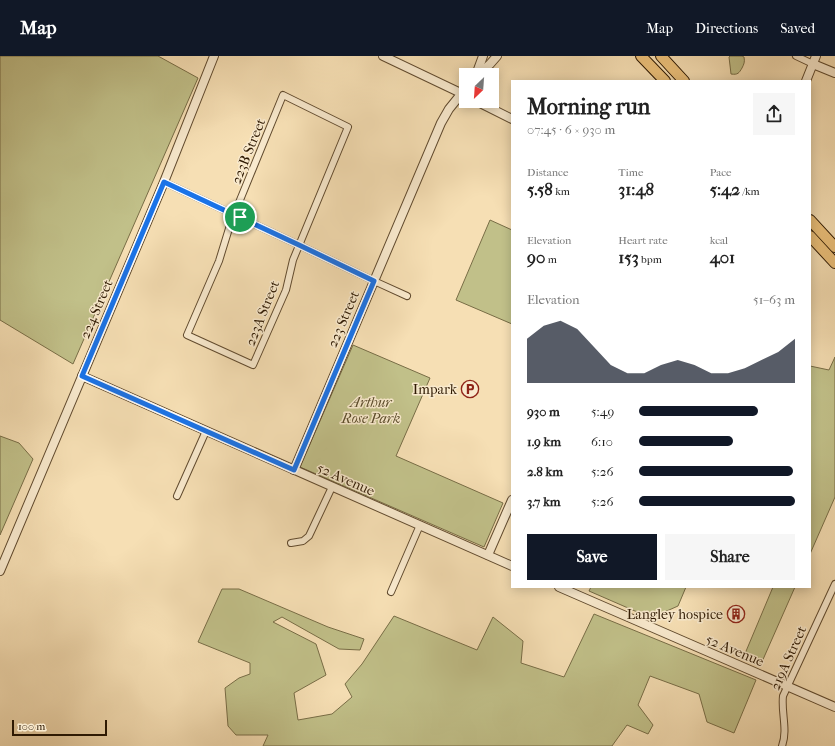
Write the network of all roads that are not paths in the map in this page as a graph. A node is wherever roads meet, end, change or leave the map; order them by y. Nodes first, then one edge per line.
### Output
1 (214, 56) edge
2 (383, 56) edge
3 (483, 56) edge
4 (497, 56) edge
5 (641, 56) edge
6 (662, 56) edge
7 (796, 56) edge
8 (815, 60) edge
9 (479, 68) edge
10 (485, 68) edge
11 (835, 73) edge
12 (664, 80) edge
13 (683, 80) edge
14 (806, 80) edge
15 (459, 90) edge
16 (459, 99) edge
17 (490, 108) edge
18 (511, 118) edge
19 (348, 127) joint
20 (164, 182) junction
21 (234, 215) junction
22 (811, 221) edge
23 (811, 237) edge
24 (299, 245) junction
25 (835, 247) edge
26 (835, 263) edge
27 (374, 281) junction
28 (407, 296) dead end
29 (222, 351) joint
30 (82, 376) junction
31 (206, 431) junction
32 (294, 470) junction
33 (332, 487) junction
34 (177, 496) dead end
35 (511, 502) edge
36 (420, 525) junction
37 (291, 542) dead end
38 (488, 555) junction
39 (511, 566) edge
40 (0, 571) edge
41 (835, 584) edge
42 (561, 588) edge
43 (391, 592) dead end
44 (787, 687) junction
45 (835, 708) edge
46 (782, 746) edge

1 - 20 street, 224 Street
2 - 15 street
3 - 9 street
4 - 10 street
5 - 12 main road
6 - 13 main road
7 - 8 street
8 - 11 street
8 - 14 street
16 - 27 street, 223 Street
17 - 18 street
19 - 21 street, 223B Street
19 - 24 street, 223A Street
20 - 21 street
20 - 30 street, 224 Street
21 - 24 street
21 - 29 street, 223B Street
22 - 25 main road
23 - 26 main road
24 - 27 street
24 - 29 street, 223A Street
27 - 28 street
27 - 32 street, 223 Street
30 - 31 street, 52 Avenue
30 - 40 street, 224 Street
31 - 32 street, 52 Avenue
31 - 34 street
32 - 33 street, 52 Avenue
33 - 36 street, 52 Avenue
33 - 37 street
35 - 38 street
36 - 38 street, 52 Avenue
36 - 43 street
38 - 39 street, 52 Avenue
41 - 44 street, 219A Street
42 - 44 street, 52 Avenue
44 - 45 street, 52 Avenue
44 - 46 street, 219A Street

